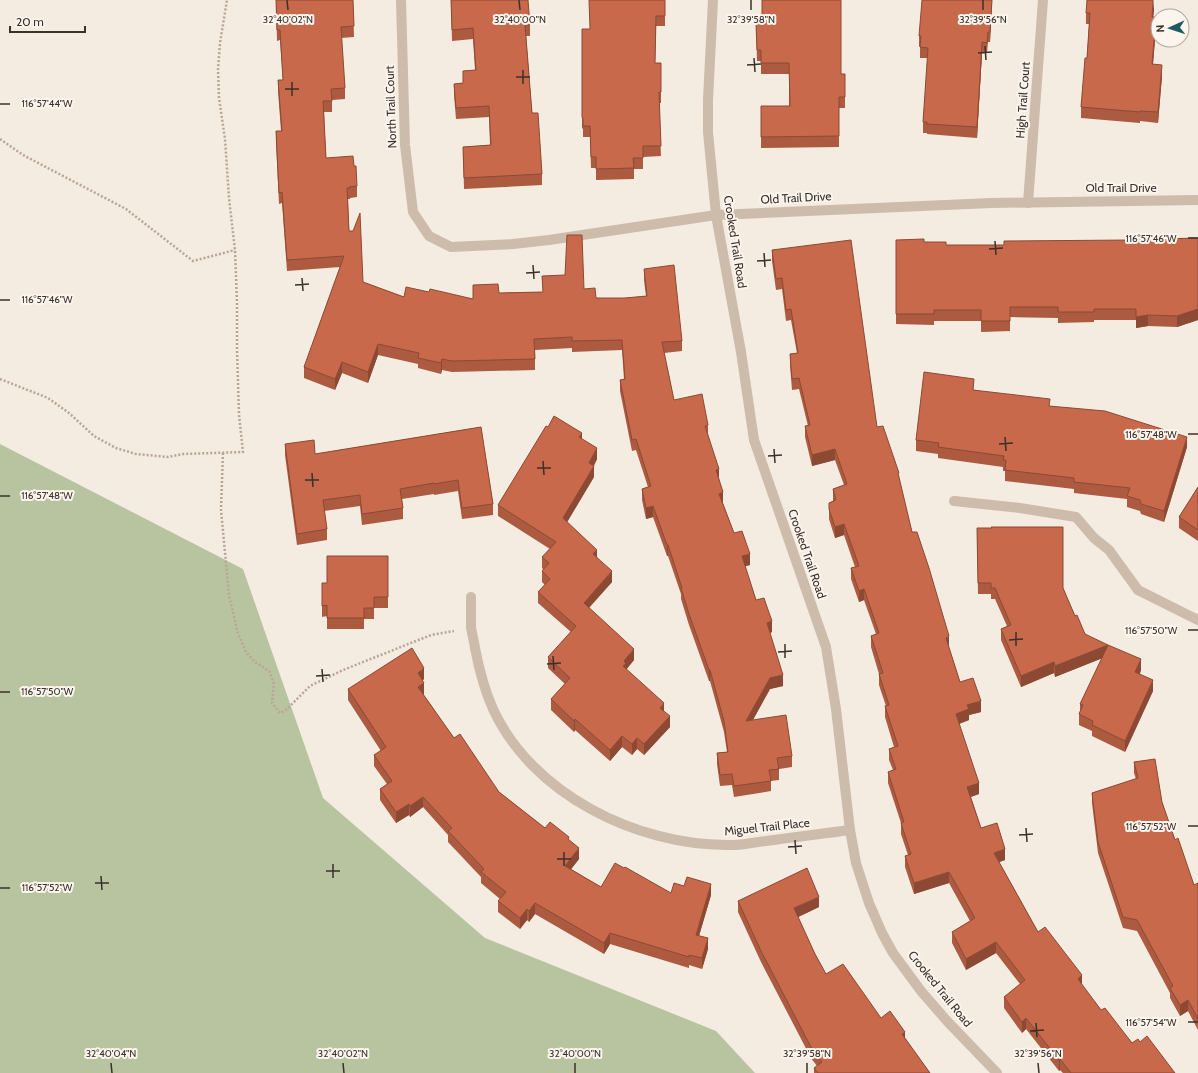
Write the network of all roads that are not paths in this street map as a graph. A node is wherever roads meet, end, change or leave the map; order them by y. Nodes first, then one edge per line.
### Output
1 (401, 0) edge
2 (713, 0) edge
3 (1043, 0) edge
4 (1198, 200) edge
5 (1028, 203) junction
6 (413, 212) joint
7 (716, 215) junction
8 (954, 501) dead end
9 (471, 597) dead end
10 (1198, 620) edge
11 (850, 830) junction
12 (997, 1073) edge

1 - 6 street, North Trail Court
2 - 7 street, Crooked Trail Road
3 - 5 street, High Trail Court
4 - 5 street, Old Trail Drive
5 - 7 street, Old Trail Drive
6 - 7 street, Old Trail Drive
7 - 11 street, Crooked Trail Road
8 - 10 street
9 - 11 street, Miguel Trail Place
11 - 12 street, Crooked Trail Road

